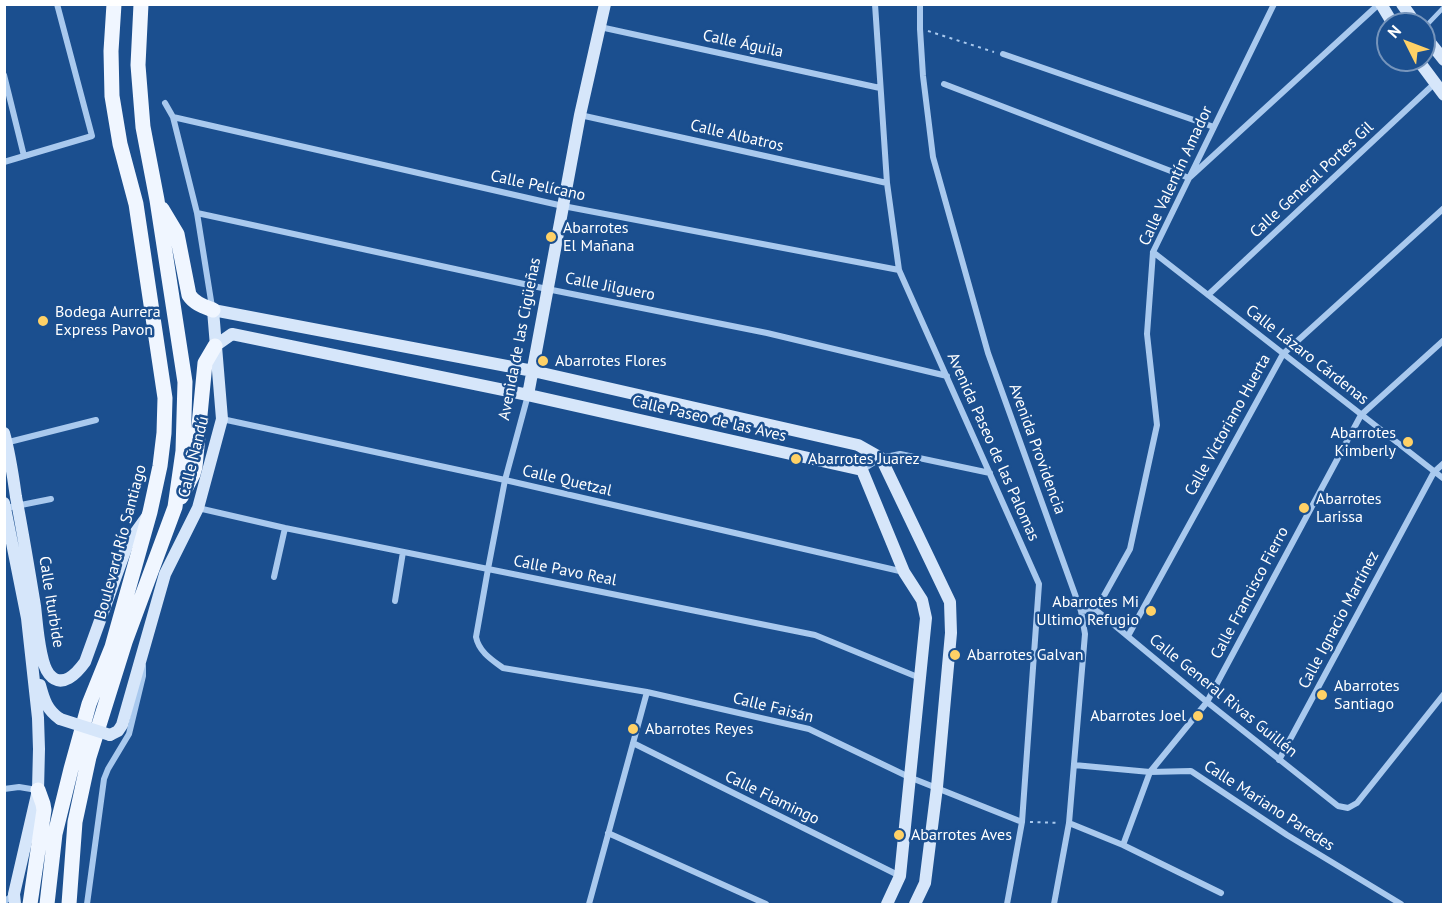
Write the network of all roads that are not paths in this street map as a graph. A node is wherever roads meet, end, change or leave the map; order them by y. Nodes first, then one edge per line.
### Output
1 (57, 4) edge
2 (114, 4) edge
3 (141, 4) edge
4 (605, 4) edge
5 (875, 4) edge
6 (920, 4) edge
7 (1274, 4) edge
8 (1380, 4) edge
9 (600, 27) junction
10 (1003, 54) road end
11 (1426, 72) edge
12 (4, 75) edge
13 (944, 84) dead end
14 (1434, 84) junction
15 (880, 88) junction
16 (1443, 95) edge
17 (165, 103) dead end
18 (580, 115) junction
19 (174, 117) junction
20 (1214, 127) junction
21 (24, 156) junction
22 (4, 162) edge
23 (1189, 178) junction
24 (887, 183) junction
25 (157, 200) junction
26 (136, 204) junction
27 (563, 206) junction
28 (1443, 208) edge
29 (197, 213) junction
30 (1153, 252) junction
31 (899, 270) junction
32 (547, 289) junction
33 (1208, 295) junction
34 (213, 310) junction
35 (1443, 340) edge
36 (215, 346) junction
37 (1283, 354) junction
38 (533, 371) junction
39 (947, 376) junction
40 (528, 395) junction
41 (1361, 415) junction
42 (222, 419) junction
43 (96, 420) dead end
44 (5, 440) edge
45 (881, 458) junction
46 (1443, 463) edge
47 (862, 470) junction
48 (1434, 472) junction
49 (990, 473) junction
50 (1443, 479) edge
51 (505, 480) junction
52 (51, 499) dead end
53 (9, 506) edge
54 (175, 507) junction
55 (198, 508) junction
56 (150, 512) junction
57 (285, 528) junction
58 (403, 552) junction
59 (488, 569) junction
60 (904, 572) junction
61 (274, 577) dead end
62 (395, 601) dead end
63 (1096, 610) junction
64 (1081, 611) junction
65 (1128, 636) junction
66 (36, 655) junction
67 (141, 656) junction
68 (503, 668) joint
69 (33, 671) junction
70 (920, 678) junction
71 (647, 692) junction
72 (1443, 694) edge
73 (1207, 702) junction
74 (633, 743) junction
75 (1280, 759) junction
76 (1074, 765) junction
77 (1150, 772) junction
78 (909, 777) junction
79 (936, 787) junction
80 (4, 789) edge
81 (38, 790) junction
82 (1022, 822) junction
83 (1069, 824) junction
84 (608, 833) junction
85 (1123, 845) junction
86 (900, 876) junction
87 (1221, 893) dead end
88 (14, 899) edge
89 (4, 902) edge
90 (30, 904) edge
91 (47, 904) edge
92 (69, 904) edge
93 (87, 904) edge
94 (589, 904) edge
95 (766, 904) edge
96 (887, 904) edge
97 (915, 904) edge
98 (1007, 904) edge
99 (1054, 904) edge
100 (1401, 904) edge

1 - 21 street
2 - 26 main road, Boulevard Río Santiago
3 - 25 main road, Boulevard Río Santiago
4 - 9 street, Avenida de las Cigüeñas
5 - 15 street, Avenida Paseo de las Palomas
6 - 64 street, Avenida Providencia
7 - 20 street, Calle Valentín Amador
8 - 23 street
9 - 15 street, Calle Águila
9 - 18 street, Avenida de las Cigüeñas
10 - 20 street
11 - 14 street
12 - 21 street
13 - 23 street
14 - 16 street
14 - 33 street, Calle General Portes Gil
15 - 24 street, Avenida Paseo de las Palomas
17 - 19 street, Calle Ñandú
18 - 24 street, Calle Albatros
18 - 27 street, Avenida de las Cigüeñas
19 - 27 street, Calle Pelícano
19 - 29 street, Calle Ñandú
20 - 23 street, Calle Valentín Amador
21 - 22 street
23 - 30 street, Calle Valentín Amador
24 - 31 street, Avenida Paseo de las Palomas
25 - 26 main road
25 - 34 main road
25 - 54 main road, Boulevard Río Santiago
26 - 56 main road, Boulevard Río Santiago
27 - 31 street, Calle Pelícano
27 - 32 street, Avenida de las Cigüeñas
28 - 37 street, Calle Victoriano Huerta
29 - 32 street, Calle Jilguero
29 - 34 street, Calle Ñandú
30 - 33 street, Calle Lázaro Cárdenas
30 - 63 street, Calle Valentín Amador
31 - 39 street, Avenida Paseo de las Palomas
32 - 38 street, Avenida de las Cigüeñas
32 - 39 street, Calle Jilguero
33 - 37 street, Calle Lázaro Cárdenas
34 - 36 street, Calle Ñandú
34 - 38 street, Calle Paseo de las Aves
35 - 41 street, Calle Francisco Fierro
36 - 40 street, Calle Paseo de las Aves
36 - 42 street, Calle Ñandú
36 - 54 main road
37 - 41 street, Calle Lázaro Cárdenas
37 - 65 street, Calle Victoriano Huerta
38 - 40 street, Avenida de las Cigüeñas
38 - 45 street, Calle Paseo de las Aves
39 - 49 street, Avenida Paseo de las Palomas
40 - 47 street, Calle Paseo de las Aves
40 - 51 street, Avenida de las Cigüeñas
41 - 48 street, Calle Lázaro Cárdenas
41 - 73 street, Calle Francisco Fierro
42 - 51 street, Calle Quetzal
42 - 55 street, Calle Ñandú
43 - 44 street
44 - 53 street, Calle Iturbide
45 - 47 street
45 - 49 street
45 - 79 street
46 - 48 street, Calle Ignacio Martínez
47 - 60 street
48 - 50 street, Calle Lázaro Cárdenas
48 - 75 street, Calle Ignacio Martínez
49 - 82 street, Avenida Paseo de las Palomas
51 - 59 street, Avenida de las Cigüeñas
51 - 60 street, Calle Quetzal
52 - 53 street
53 - 66 street, Calle Iturbide
54 - 92 main road, Boulevard Río Santiago
55 - 57 street, Calle Pavo Real
55 - 67 street, Calle Ñandú
56 - 66 street, Calle Iturbide
56 - 91 main road, Boulevard Río Santiago
57 - 58 street, Calle Pavo Real
57 - 61 street
58 - 59 street, Calle Pavo Real
58 - 62 street
59 - 68 street, Avenida de las Cigüeñas
59 - 70 street, Calle Pavo Real
60 - 70 street
63 - 64 street
63 - 65 street, Calle General Rivas Guillén
64 - 76 street, Avenida Providencia
65 - 73 street, Calle General Rivas Guillén
66 - 69 street, Calle Iturbide
67 - 69 street, Calle Ñandú, bridge
67 - 93 street
68 - 71 street, Calle Faisán
69 - 81 street, Calle Iturbide
70 - 78 street
71 - 74 street
71 - 78 street, Calle Faisán
72 - 75 street, Calle General Rivas Guillén
73 - 75 street, Calle General Rivas Guillén
73 - 77 street, Calle Francisco Fierro
74 - 84 street
74 - 86 street, Calle Flamingo
76 - 77 street, Calle Mariano Paredes
76 - 83 street, Avenida Providencia
77 - 85 street, Calle Francisco Fierro
77 - 100 street, Calle Mariano Paredes
78 - 79 street, Calle Faisán
78 - 86 street
79 - 82 street, Calle Faisán
79 - 97 street
80 - 81 street
81 - 88 street, Calle Iturbide
81 - 90 main road
82 - 98 street, Avenida Paseo de las Palomas
83 - 85 street
83 - 99 street, Avenida Providencia
84 - 94 street
84 - 95 street
85 - 87 street
86 - 96 street
88 - 89 street

